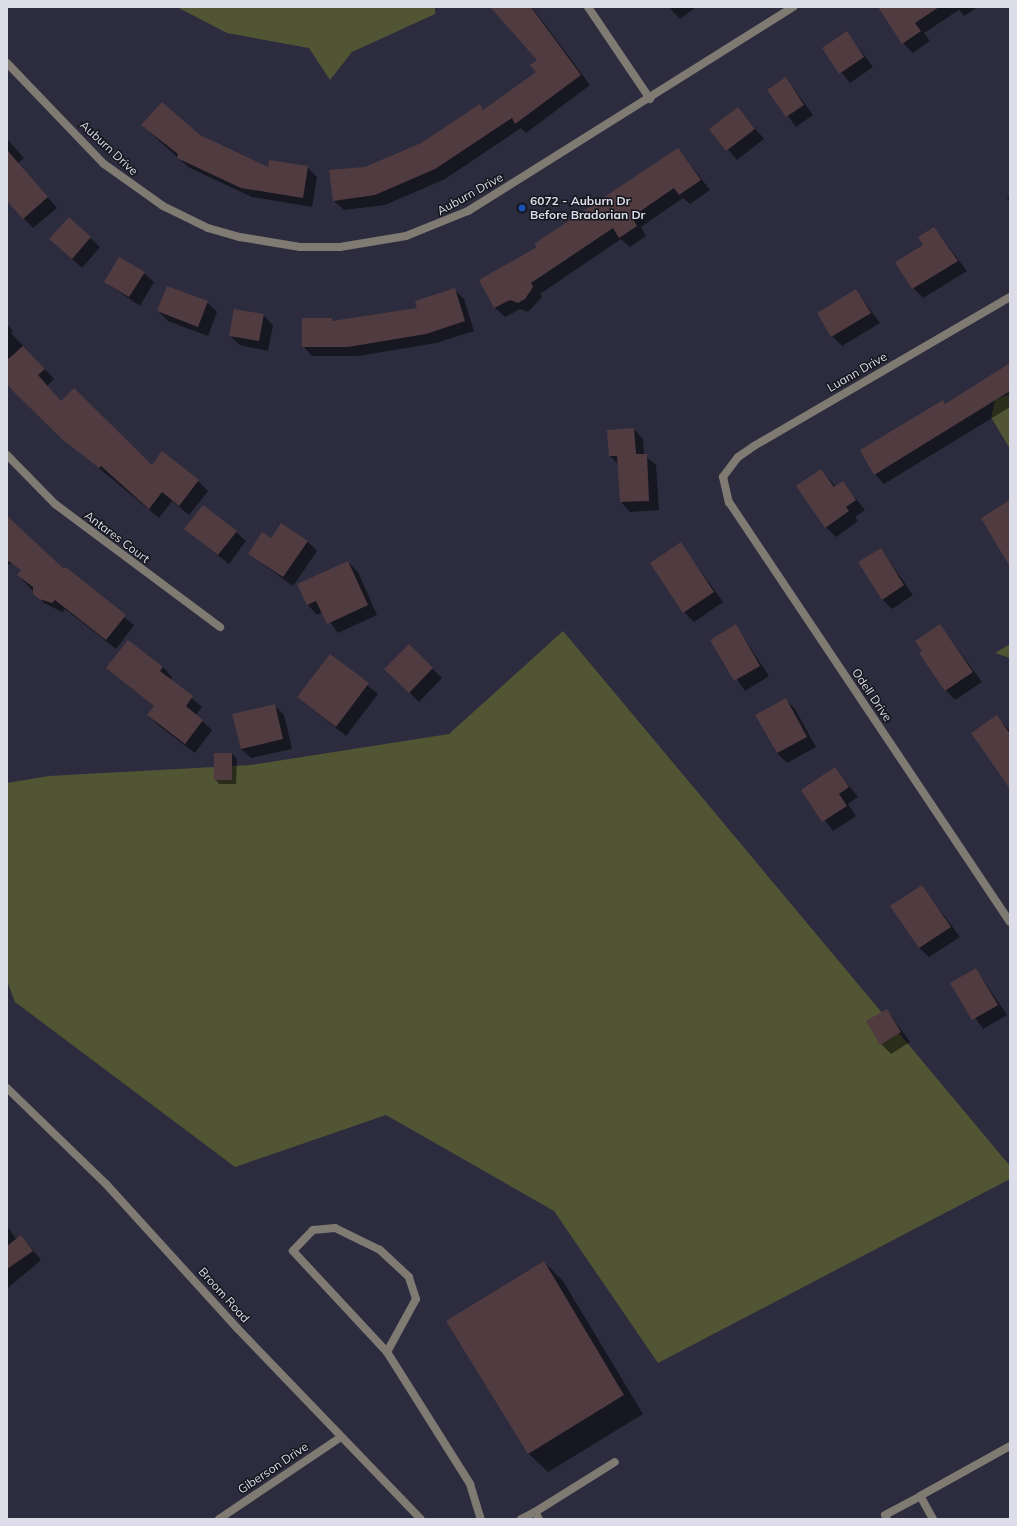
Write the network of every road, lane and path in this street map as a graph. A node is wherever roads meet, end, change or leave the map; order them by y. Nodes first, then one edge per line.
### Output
1 (588, 7) edge
2 (792, 7) edge
3 (7, 63) edge
4 (650, 99) junction
5 (1010, 297) edge
6 (7, 456) edge
7 (724, 477) joint
8 (220, 627) dead end
9 (1010, 922) edge
10 (7, 1088) edge
11 (387, 1352) junction
12 (342, 1437) junction
13 (1010, 1446) edge
14 (615, 1462) dead end
15 (920, 1496) junction
16 (537, 1516) edge
17 (884, 1518) edge
18 (219, 1519) edge
19 (421, 1519) edge
20 (481, 1519) edge
21 (520, 1519) edge
22 (933, 1519) edge

1 - 4 street
2 - 4 street, Auburn Drive
3 - 4 street, Auburn Drive
5 - 7 street, Luann Drive
6 - 8 street, Antares Court
7 - 9 street, Odell Drive
10 - 12 street, Broom Road
11 - 11 street
11 - 20 street
12 - 18 street, Giberson Drive
12 - 19 street, Broom Road
13 - 15 street
14 - 16 street
15 - 17 street
15 - 22 street
16 - 21 street

